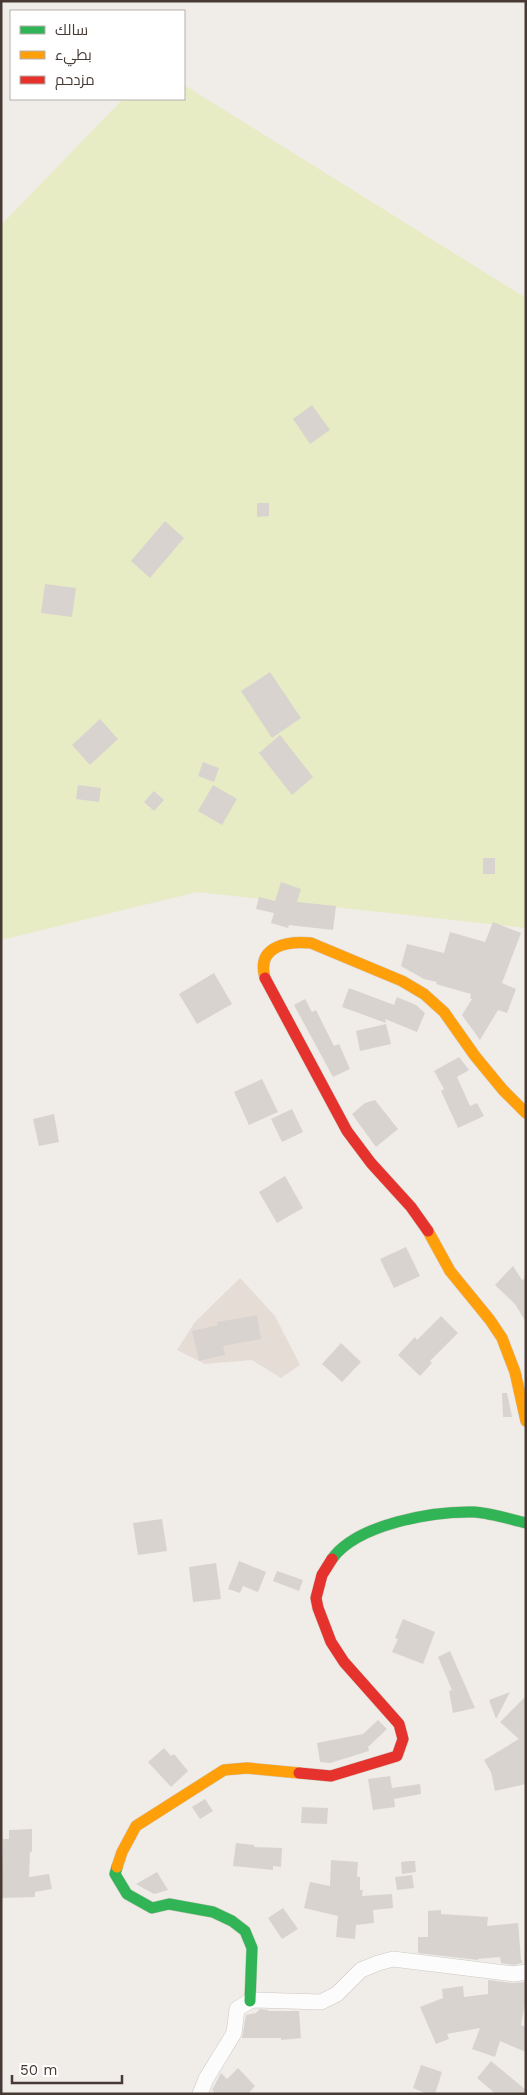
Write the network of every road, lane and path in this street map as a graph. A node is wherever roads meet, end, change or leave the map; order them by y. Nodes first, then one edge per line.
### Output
1 (526, 1113) edge
2 (526, 1420) edge
3 (526, 1523) edge
4 (526, 1972) edge
5 (250, 2001) junction
6 (200, 2094) edge

1 - 2 street
3 - 5 street
4 - 5 street
5 - 6 street

